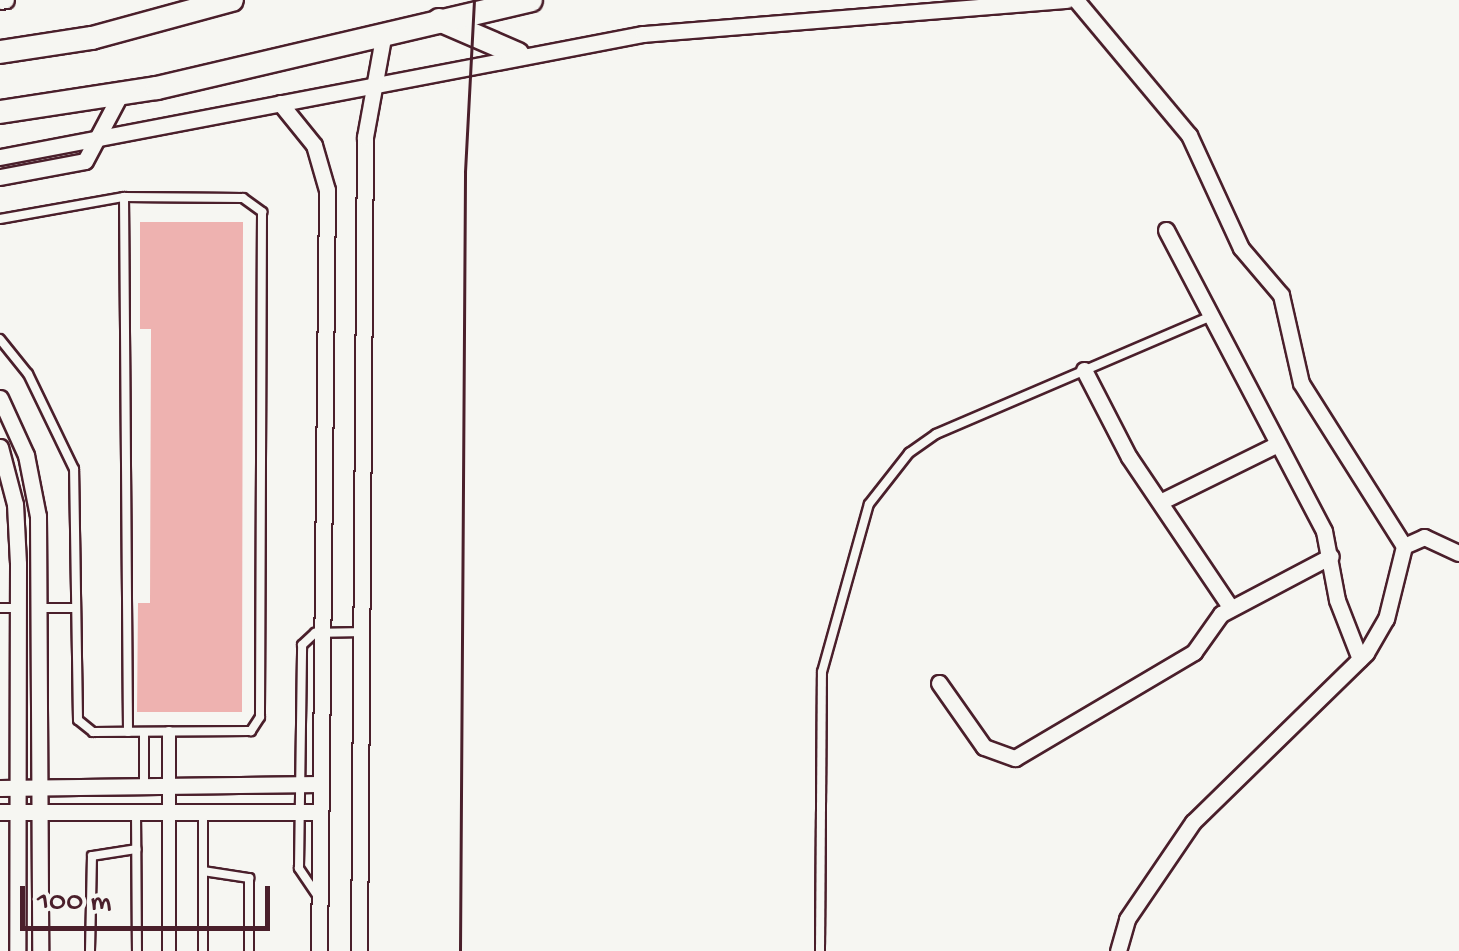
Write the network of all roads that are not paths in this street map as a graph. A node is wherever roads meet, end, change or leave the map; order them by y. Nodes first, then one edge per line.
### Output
1 (232, 0) edge
2 (530, 0) edge
3 (1067, 0) edge
4 (1076, 0) edge
5 (439, 20) junction
6 (384, 32) junction
7 (0, 52) edge
8 (518, 54) junction
9 (372, 84) junction
10 (120, 94) junction
11 (280, 103) junction
12 (0, 112) edge
13 (99, 142) junction
14 (0, 157) edge
15 (0, 177) edge
16 (124, 198) junction
17 (0, 219) edge
18 (1166, 230) dead end
19 (1211, 316) junction
20 (0, 339) edge
21 (1084, 370) junction
22 (0, 398) edge
23 (1278, 444) junction
24 (0, 448) edge
25 (1162, 501) junction
26 (1404, 546) junction
27 (1459, 553) edge
28 (1331, 556) junction
29 (0, 608) edge
30 (18, 608) junction
31 (39, 608) junction
32 (75, 608) junction
33 (1231, 608) junction
34 (322, 632) junction
35 (361, 632) junction
36 (1360, 659) junction
37 (938, 683) dead end
38 (128, 732) junction
39 (144, 732) junction
40 (170, 733) junction
41 (300, 784) junction
42 (320, 784) junction
43 (144, 786) junction
44 (170, 786) junction
45 (0, 788) edge
46 (17, 788) junction
47 (40, 788) junction
48 (9, 812) edge
49 (40, 812) junction
50 (136, 812) junction
51 (169, 812) junction
52 (203, 812) junction
53 (300, 812) junction
54 (320, 812) junction
55 (136, 849) junction
56 (203, 871) junction
57 (319, 898) junction
58 (17, 951) edge
59 (40, 951) edge
60 (90, 951) edge
61 (136, 951) edge
62 (168, 951) edge
63 (204, 951) edge
64 (250, 951) edge
65 (319, 951) edge
66 (359, 951) edge
67 (820, 951) edge
68 (1118, 951) edge

1 - 7 main road
2 - 5 main road
3 - 8 street
4 - 26 street
5 - 6 main road
5 - 8 main road
6 - 9 street
6 - 10 main road
8 - 9 street
9 - 11 street
9 - 35 street
10 - 12 main road
10 - 13 street
11 - 13 street
11 - 34 street
13 - 14 street
13 - 15 street
16 - 17 lane
16 - 38 lane
16 - 40 lane
18 - 19 street
19 - 21 lane
19 - 23 street
20 - 32 lane
21 - 25 street
21 - 67 lane
22 - 31 street
23 - 25 street
23 - 28 street
24 - 30 street
25 - 33 street
26 - 27 street
26 - 36 street
28 - 33 street
28 - 36 street
29 - 30 lane
30 - 46 street
31 - 32 lane
31 - 47 street
32 - 38 lane
33 - 37 street
34 - 35 lane
34 - 41 lane
34 - 42 street
35 - 66 street
36 - 68 street
38 - 39 lane
39 - 40 lane
39 - 43 lane
40 - 44 street
41 - 42 street
41 - 44 street
41 - 53 lane
42 - 54 street
43 - 44 street
43 - 47 street
44 - 51 street
45 - 46 street
46 - 47 street
46 - 48 street
47 - 49 street
48 - 49 street
48 - 58 street
49 - 50 street
49 - 59 street
50 - 51 street
50 - 55 lane
51 - 52 street
51 - 62 street
52 - 53 street
52 - 56 lane
53 - 54 street
53 - 57 lane
54 - 57 street
55 - 60 lane
55 - 61 lane
56 - 63 lane
56 - 64 lane
57 - 65 street

